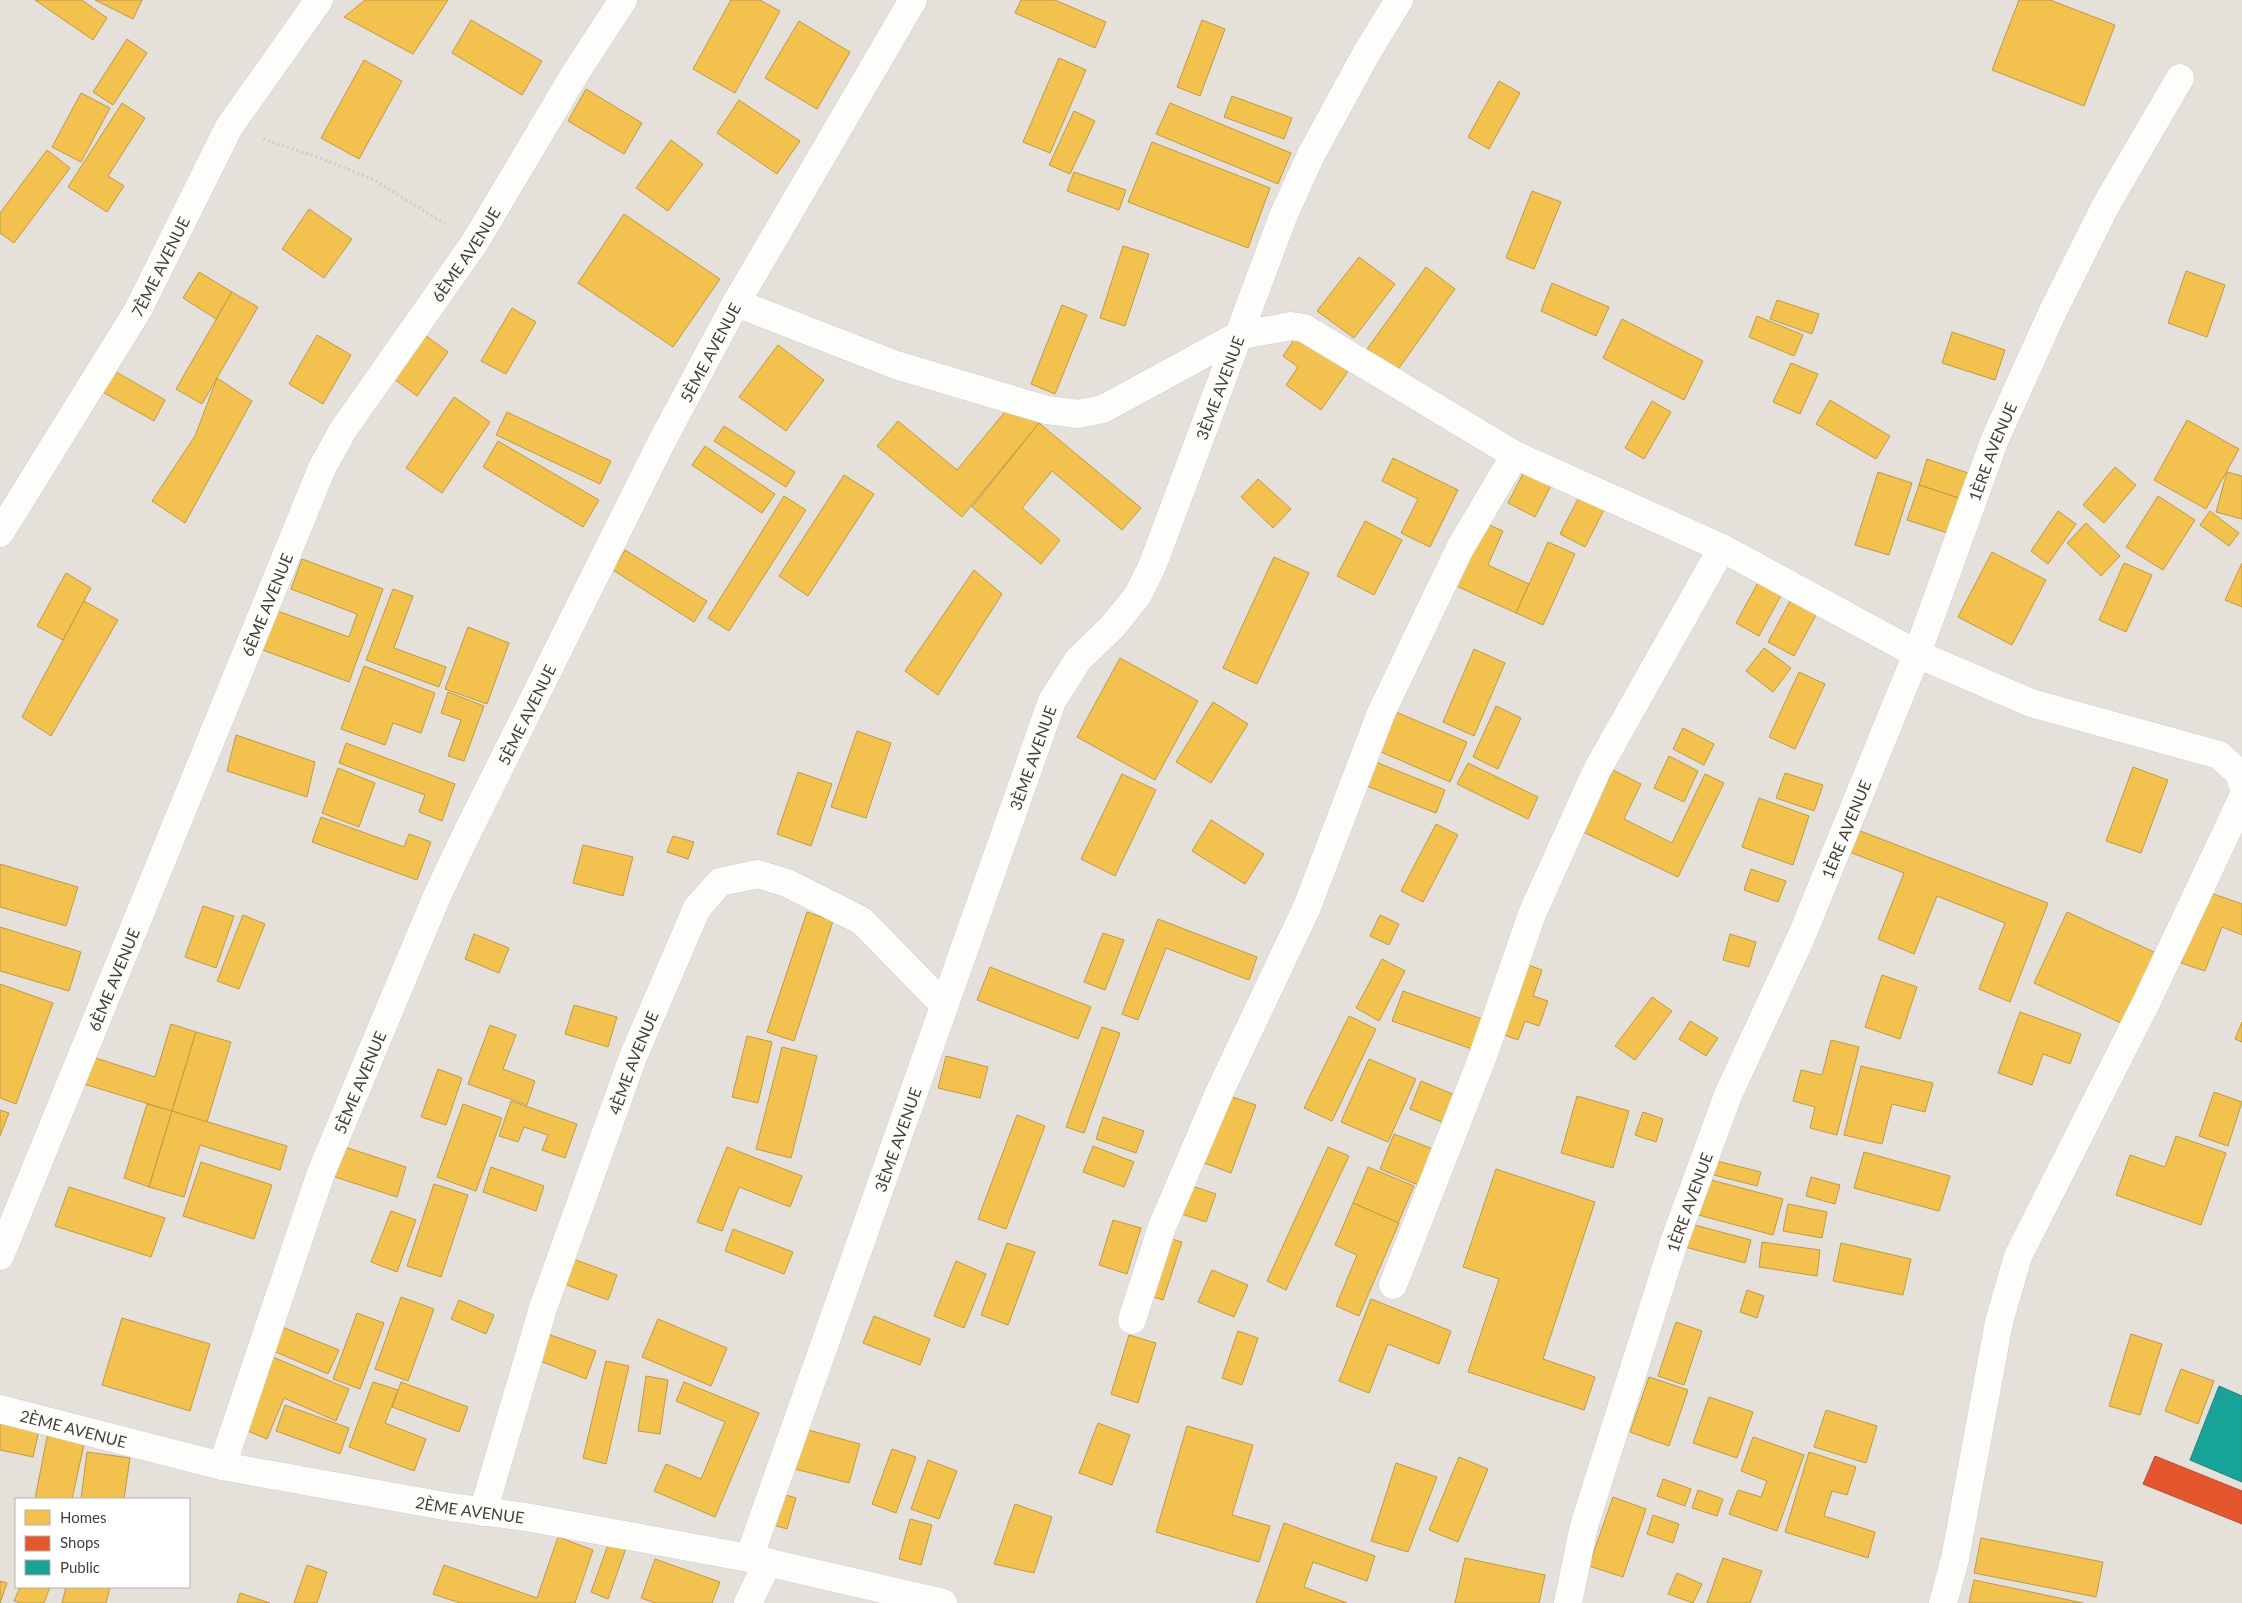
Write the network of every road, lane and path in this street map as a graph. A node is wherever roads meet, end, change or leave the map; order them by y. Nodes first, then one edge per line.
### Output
1 (319, 0) edge
2 (623, 0) edge
3 (912, 0) edge
4 (1399, 0) edge
5 (2180, 78) dead end
6 (228, 127) junction
7 (475, 242) junction
8 (736, 303) junction
9 (1238, 336) junction
10 (1515, 455) junction
11 (0, 533) edge
12 (1722, 548) junction
13 (1917, 654) junction
14 (2242, 783) edge
15 (2242, 799) edge
16 (944, 1005) junction
17 (0, 1256) edge
18 (1393, 1285) dead end
19 (1132, 1320) dead end
20 (0, 1410) edge
21 (222, 1466) junction
22 (483, 1512) junction
23 (758, 1560) junction
24 (748, 1603) edge
25 (943, 1603) edge
26 (1568, 1603) edge
27 (1943, 1603) edge

1 - 6 street, 7ÈME AVENUE
2 - 7 street, 6ÈME AVENUE
3 - 8 street, 5ÈME AVENUE
4 - 9 street, 3ÈME AVENUE
5 - 13 street, 1ÈRE AVENUE
6 - 7 path
6 - 11 street, 7ÈME AVENUE
7 - 17 street, 6ÈME AVENUE
8 - 9 street
8 - 21 street, 5ÈME AVENUE
9 - 10 street
9 - 16 street, 3ÈME AVENUE
10 - 12 street
10 - 19 street
12 - 13 street
12 - 18 street
13 - 14 street
13 - 26 street, 1ÈRE AVENUE
15 - 27 street
16 - 22 street, 4ÈME AVENUE
16 - 23 street, 3ÈME AVENUE
20 - 21 street, 2ÈME AVENUE
21 - 22 street, 2ÈME AVENUE
22 - 23 street, 2ÈME AVENUE
23 - 24 street, 3ÈME AVENUE
23 - 25 street, 2ÈME AVENUE

